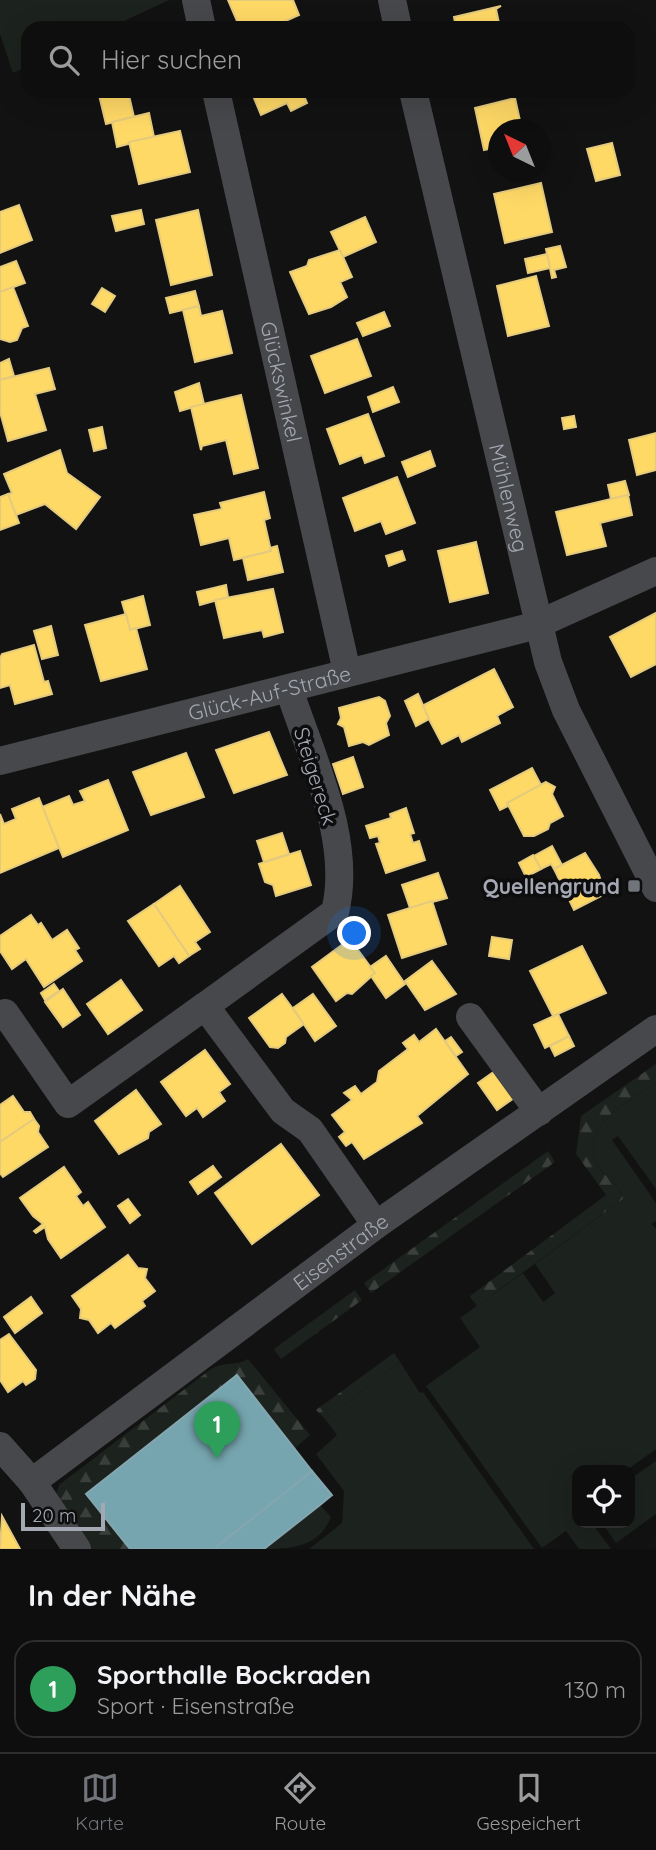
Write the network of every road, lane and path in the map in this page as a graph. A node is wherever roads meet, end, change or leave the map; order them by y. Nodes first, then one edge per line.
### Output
1 (195, 0) edge
2 (392, 0) edge
3 (200, 21) edge
4 (396, 21) edge
5 (218, 98) edge
6 (415, 98) edge
7 (656, 571) edge
8 (539, 625) junction
9 (347, 672) junction
10 (289, 689) junction
11 (0, 761) edge
12 (656, 888) edge
13 (205, 1006) junction
14 (5, 1013) dead end
15 (470, 1017) dead end
16 (656, 1029) edge
17 (539, 1112) junction
18 (376, 1225) junction
19 (0, 1446) edge
20 (32, 1482) junction
21 (76, 1549) edge

1 - 3 street
2 - 4 street
5 - 9 street, Glückswinkel
6 - 8 street, Mühlenweg
7 - 8 street, Glück-Auf-Straße
8 - 9 street, Glück-Auf-Straße
8 - 12 street, Mühlenweg
9 - 10 street, Glück-Auf-Straße
10 - 11 street, Glück-Auf-Straße
10 - 13 street, Steigereck
13 - 14 street, Steigereck
13 - 18 street
15 - 17 street
16 - 17 street, Eisenstraße
17 - 18 street, Eisenstraße
18 - 20 street, Eisenstraße
19 - 20 street
20 - 21 street

